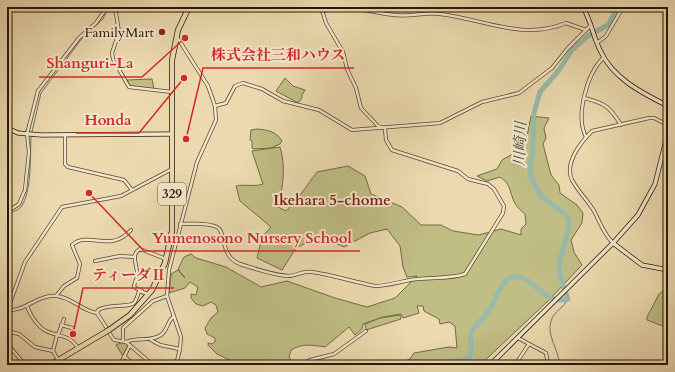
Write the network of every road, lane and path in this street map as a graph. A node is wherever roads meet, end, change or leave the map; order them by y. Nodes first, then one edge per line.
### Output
1 (111, 7) edge
2 (189, 7) edge
3 (321, 7) edge
4 (582, 7) edge
5 (623, 7) edge
6 (116, 8) edge
7 (322, 11) junction
8 (592, 27) junction
9 (586, 30) junction
10 (176, 36) junction
11 (596, 42) junction
12 (604, 58) junction
13 (172, 92) junction
14 (584, 98) junction
15 (215, 106) junction
16 (668, 106) edge
17 (621, 125) junction
18 (668, 125) edge
19 (7, 128) edge
20 (385, 129) junction
21 (668, 132) edge
22 (27, 134) junction
23 (172, 134) junction
24 (65, 135) junction
25 (586, 137) junction
26 (172, 169) junction
27 (132, 190) junction
28 (7, 212) edge
29 (180, 224) junction
30 (131, 230) dead end
31 (614, 243) junction
32 (172, 249) junction
33 (135, 257) junction
34 (167, 259) junction
35 (95, 261) dead end
36 (668, 270) edge
37 (142, 291) junction
38 (148, 294) junction
39 (56, 296) junction
40 (167, 296) junction
41 (27, 306) junction
42 (7, 311) edge
43 (97, 313) junction
44 (174, 316) junction
45 (64, 319) dead end
46 (61, 325) junction
47 (106, 327) dead end
48 (72, 328) dead end
49 (7, 331) edge
50 (366, 331) dead end
51 (110, 334) dead end
52 (58, 335) junction
53 (7, 338) edge
54 (518, 338) junction
55 (150, 340) junction
56 (123, 341) junction
57 (126, 342) junction
58 (529, 344) junction
59 (130, 345) junction
60 (78, 348) junction
61 (180, 350) junction
62 (53, 351) junction
63 (124, 356) junction
64 (56, 362) edge
65 (25, 365) edge
66 (50, 365) edge
67 (120, 365) edge
68 (134, 365) edge
69 (153, 365) edge
70 (176, 365) edge
71 (303, 365) edge
72 (490, 365) edge
73 (515, 365) edge
74 (548, 365) edge

1 - 22 street
2 - 10 highway, 329
3 - 7 street
4 - 8 main road
5 - 11 street
6 - 13 street
7 - 9 street
7 - 20 street
8 - 9 street
8 - 11 main road
9 - 20 street
10 - 13 highway, 329
10 - 15 street
11 - 12 main road
12 - 14 street
12 - 16 main road
13 - 23 highway, 329
14 - 17 street
14 - 25 street
15 - 20 street
15 - 29 street
17 - 18 street
17 - 25 street
19 - 22 main road
20 - 29 street
21 - 31 main road
22 - 24 main road
22 - 28 street
23 - 24 main road
23 - 26 highway, 329
24 - 27 street
25 - 31 street
26 - 27 street
26 - 32 highway, 329
27 - 42 street
29 - 32 street
30 - 39 street
31 - 36 main road
31 - 54 main road
32 - 34 highway, 329
32 - 40 street
33 - 34 street
33 - 35 street
33 - 37 street
34 - 38 highway, 329
37 - 38 street
37 - 43 street
38 - 60 highway, 329
39 - 41 street
39 - 43 street
40 - 44 street
40 - 56 street
41 - 42 street
41 - 52 street
43 - 47 street
44 - 55 street
44 - 61 street
45 - 46 street
46 - 48 street
46 - 52 street
49 - 62 street
50 - 71 street
51 - 56 street
52 - 60 street
52 - 62 street
53 - 65 street
54 - 58 street
54 - 72 main road
55 - 57 street
55 - 61 street
56 - 57 street
57 - 59 street
58 - 73 street
58 - 74 street
59 - 63 street
59 - 69 street
60 - 64 highway, 329
61 - 70 street
62 - 64 street
63 - 67 street
63 - 68 street
64 - 66 highway, 329

